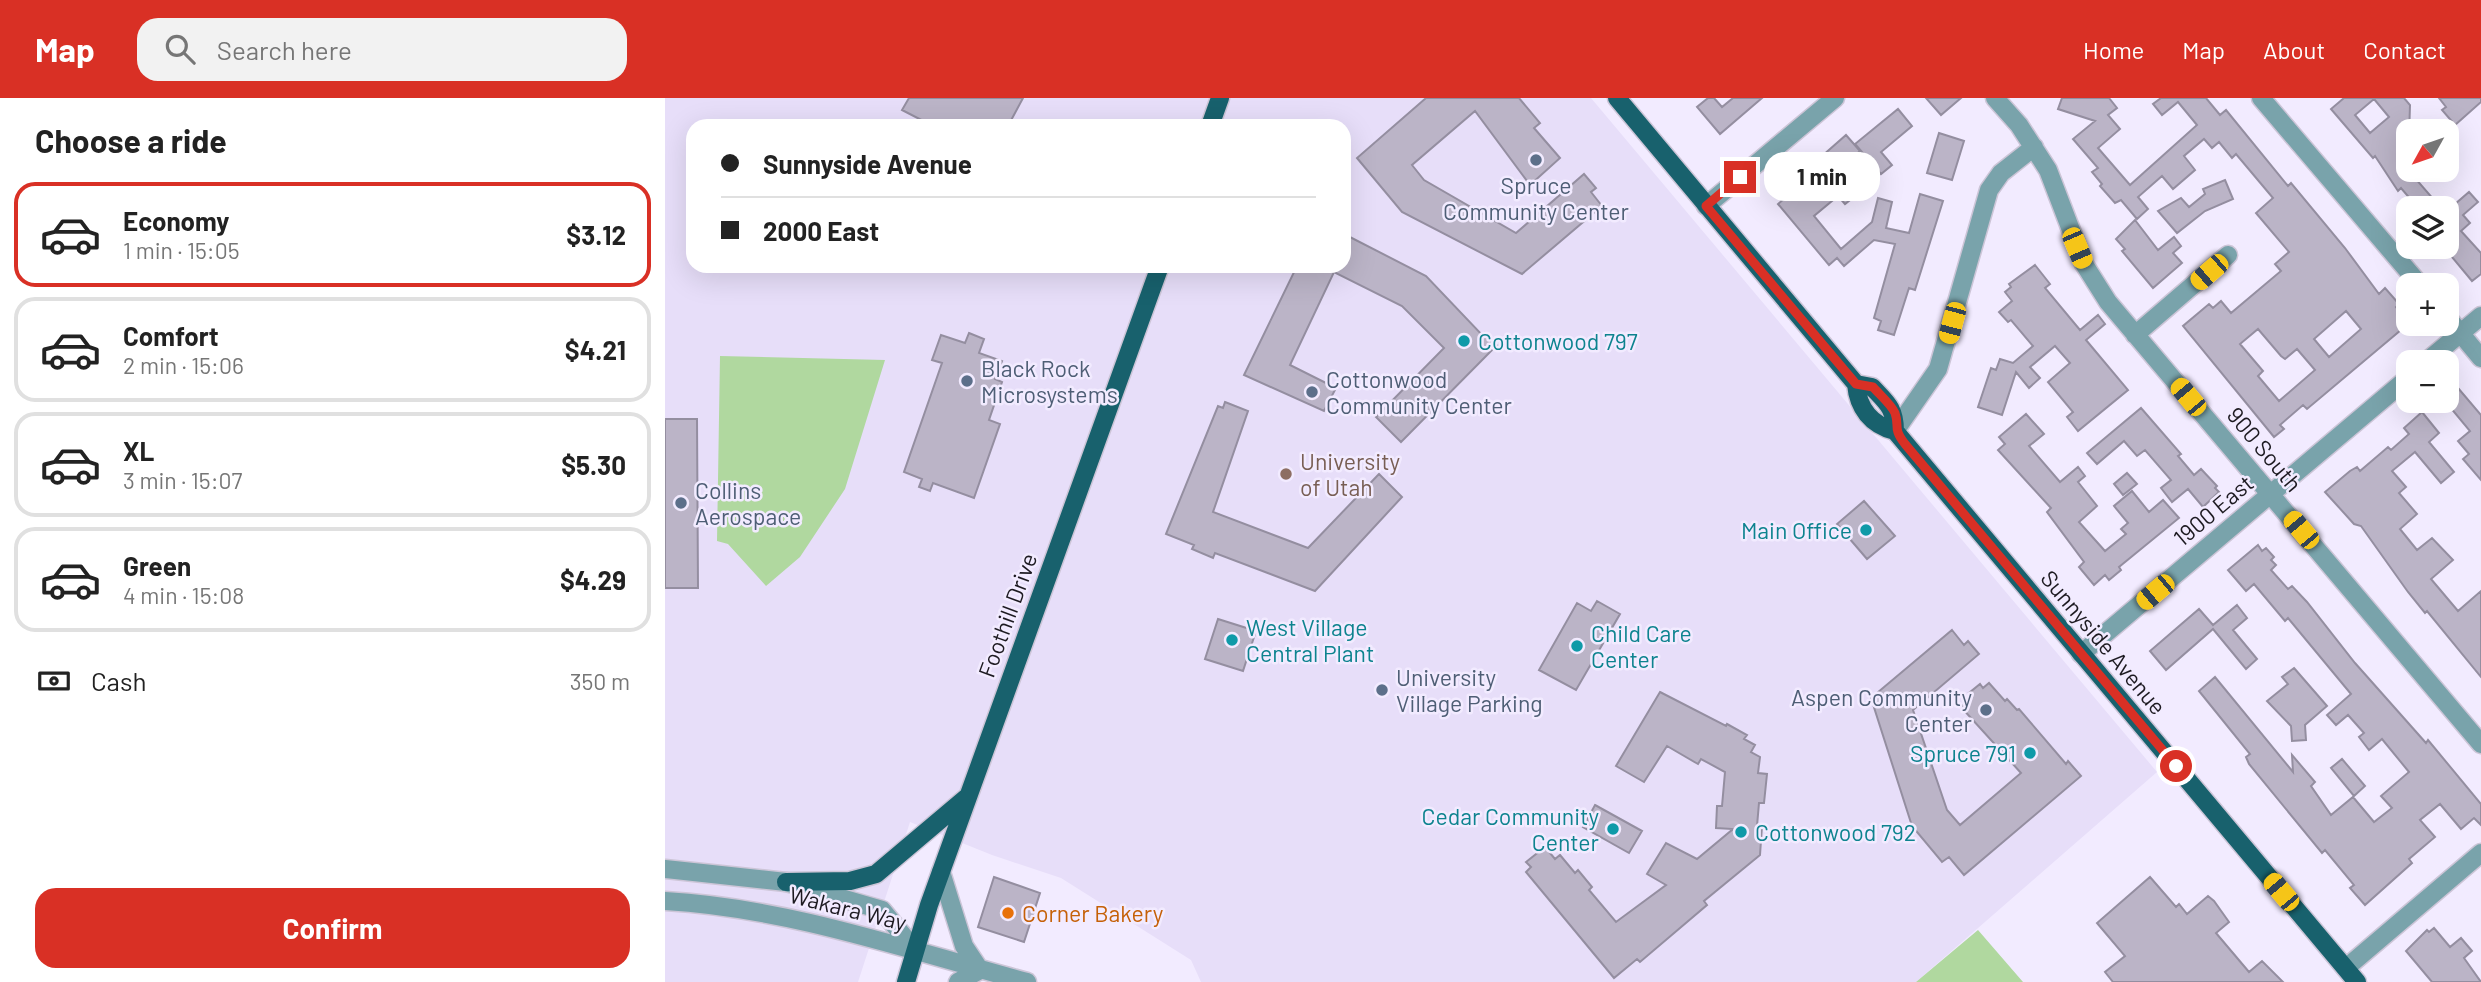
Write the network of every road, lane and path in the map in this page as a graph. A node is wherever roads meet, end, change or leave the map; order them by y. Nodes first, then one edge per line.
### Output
1 (1220, 98) edge
2 (1617, 98) edge
3 (1835, 98) edge
4 (1995, 98) edge
5 (2261, 98) edge
6 (1212, 119) edge
7 (2034, 146) junction
8 (1706, 206) junction
9 (2228, 255) dead end
10 (1157, 273) edge
11 (2410, 273) edge
12 (2481, 316) edge
13 (2460, 334) junction
14 (2135, 335) junction
15 (2441, 350) edge
16 (2481, 358) edge
17 (2396, 388) edge
18 (1895, 431) junction
19 (2270, 494) junction
20 (2081, 654) junction
21 (2481, 744) edge
22 (968, 795) junction
23 (2481, 853) edge
24 (665, 869) edge
25 (941, 872) junction
26 (786, 882) junction
27 (665, 901) edge
28 (915, 950) junction
29 (980, 970) junction
30 (2351, 975) edge
31 (906, 982) edge
32 (958, 982) edge
33 (1027, 982) edge

1 - 6 main road
2 - 8 main road, Sunnyside Avenue
3 - 8 street
4 - 7 street, 900 South
5 - 11 street
7 - 14 street, 900 South
7 - 18 street
8 - 18 main road, Sunnyside Avenue
9 - 14 street
10 - 22 main road, Foothill Drive
12 - 13 street
13 - 15 street
13 - 16 street
14 - 19 street, 900 South
17 - 19 street, 1900 East
18 - 20 main road, Sunnyside Avenue
19 - 20 street, 1900 East
19 - 21 street, 900 South
20 - 30 main road, Sunnyside Avenue
22 - 25 main road, Foothill Drive
22 - 26 main road
23 - 30 street
24 - 26 street, Wakara Way
25 - 28 main road, Foothill Drive
25 - 29 street
26 - 28 street, Wakara Way
27 - 28 street, Wakara Way
28 - 29 street
28 - 31 main road, Foothill Drive
29 - 32 street
29 - 33 street

